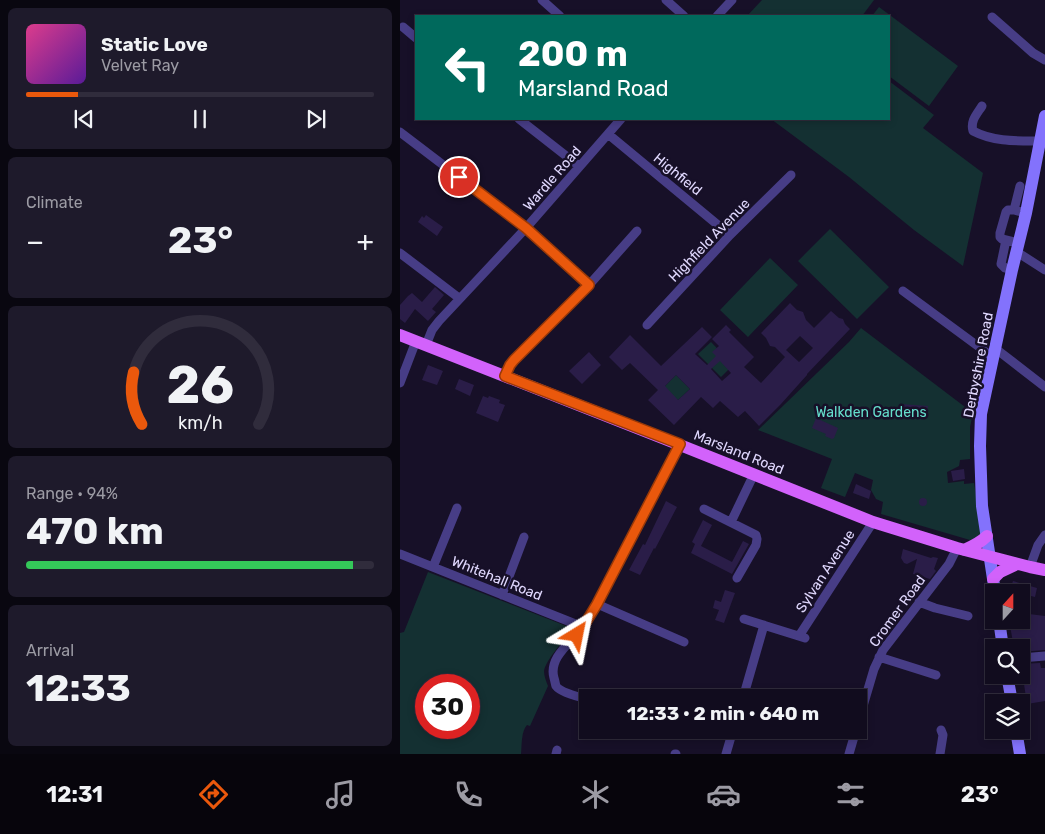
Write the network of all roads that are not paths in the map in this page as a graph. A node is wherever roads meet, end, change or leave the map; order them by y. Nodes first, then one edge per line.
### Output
1 (542, 0) edge
2 (666, 0) edge
3 (732, 0) edge
4 (559, 15) edge
5 (683, 15) edge
6 (718, 15) edge
7 (992, 16) dead end
8 (403, 27) dead end
9 (415, 37) edge
10 (1045, 60) edge
11 (982, 106) dead end
12 (1045, 116) edge
13 (520, 120) edge
14 (620, 120) edge
15 (400, 132) edge
16 (608, 134) junction
17 (1042, 142) edge
18 (579, 166) junction
19 (791, 175) dead end
20 (1020, 211) junction
21 (526, 228) junction
22 (637, 231) dead end
23 (730, 235) junction
24 (1006, 240) junction
25 (1018, 247) junction
26 (400, 253) edge
27 (1012, 270) junction
28 (1045, 270) edge
29 (589, 285) junction
30 (903, 291) dead end
31 (460, 298) junction
32 (647, 325) dead end
33 (400, 335) edge
34 (421, 343) junction
35 (994, 353) junction
36 (505, 376) junction
37 (400, 383) edge
38 (1045, 387) edge
39 (680, 444) junction
40 (754, 474) junction
41 (457, 508) dead end
42 (704, 509) dead end
43 (731, 522) junction
44 (873, 522) junction
45 (1045, 535) edge
46 (987, 536) junction
47 (524, 537) dead end
48 (961, 549) junction
49 (400, 554) edge
50 (990, 557) junction
51 (1017, 564) junction
52 (433, 567) junction
53 (1030, 567) junction
54 (1045, 570) edge
55 (737, 578) dead end
56 (993, 579) junction
57 (994, 584) edge
58 (502, 595) junction
59 (919, 602) junction
60 (597, 604) junction
61 (968, 616) dead end
62 (744, 619) dead end
63 (764, 625) junction
64 (583, 627) junction
65 (685, 641) dead end
66 (1045, 656) edge
67 (879, 657) junction
68 (1030, 657) edge
69 (936, 674) dead end
70 (746, 689) edge
71 (867, 693) edge
72 (579, 696) edge
73 (941, 730) dead end
74 (730, 739) edge
75 (853, 739) edge
76 (1018, 739) edge
77 (726, 754) edge
78 (849, 754) edge
79 (940, 754) edge
80 (1020, 754) edge

1 - 4 street
2 - 5 street
3 - 6 street
7 - 10 street
8 - 9 street
11 - 17 street
12 - 17 street, Derbyshire Road
13 - 18 street
14 - 16 street, Wardle Road
15 - 21 street
16 - 18 street, Wardle Road
16 - 23 street, Highfield
17 - 20 street, Derbyshire Road
18 - 21 street, Wardle Road
19 - 23 street, Highfield Avenue
20 - 24 street, Derbyshire Road
20 - 25 street, Derbyshire Road
21 - 29 street
21 - 31 street, Wardle Road
22 - 29 street
23 - 32 street, Highfield Avenue
24 - 25 street
24 - 27 street, Derbyshire Road
25 - 27 street, Derbyshire Road
25 - 28 street
26 - 31 street
27 - 35 street, Derbyshire Road
29 - 36 street
30 - 35 street
31 - 34 street, Wardle Road
33 - 34 main road, Marsland Road
34 - 36 main road, Marsland Road
34 - 37 street, Wardle Road
35 - 38 street
35 - 46 street, Derbyshire Road
36 - 39 main road, Marsland Road
39 - 40 main road, Marsland Road
39 - 60 street
40 - 43 street
40 - 44 main road, Marsland Road
41 - 52 street
42 - 43 street
43 - 55 street
44 - 48 main road, Marsland Road
44 - 63 street, Sylvan Avenue
45 - 53 street
46 - 48 main road
46 - 50 street, Derbyshire Road
47 - 58 street
48 - 50 main road, Marsland Road
48 - 59 street, Cromer Road
49 - 52 street, Whitehall Road
50 - 51 main road, Marsland Road
50 - 56 street, Derbyshire Road
51 - 53 main road, Marsland Road
51 - 56 main road
52 - 58 street, Whitehall Road
53 - 54 main road, Marsland Road
56 - 57 street, Derbyshire Road
58 - 64 street, Whitehall Road
59 - 61 street
59 - 67 street, Cromer Road
60 - 64 street
60 - 65 street
62 - 63 street
63 - 70 street
64 - 72 street
66 - 68 street
67 - 69 street
67 - 71 street, Cromer Road
73 - 79 street
74 - 77 street
75 - 78 street
76 - 80 street

